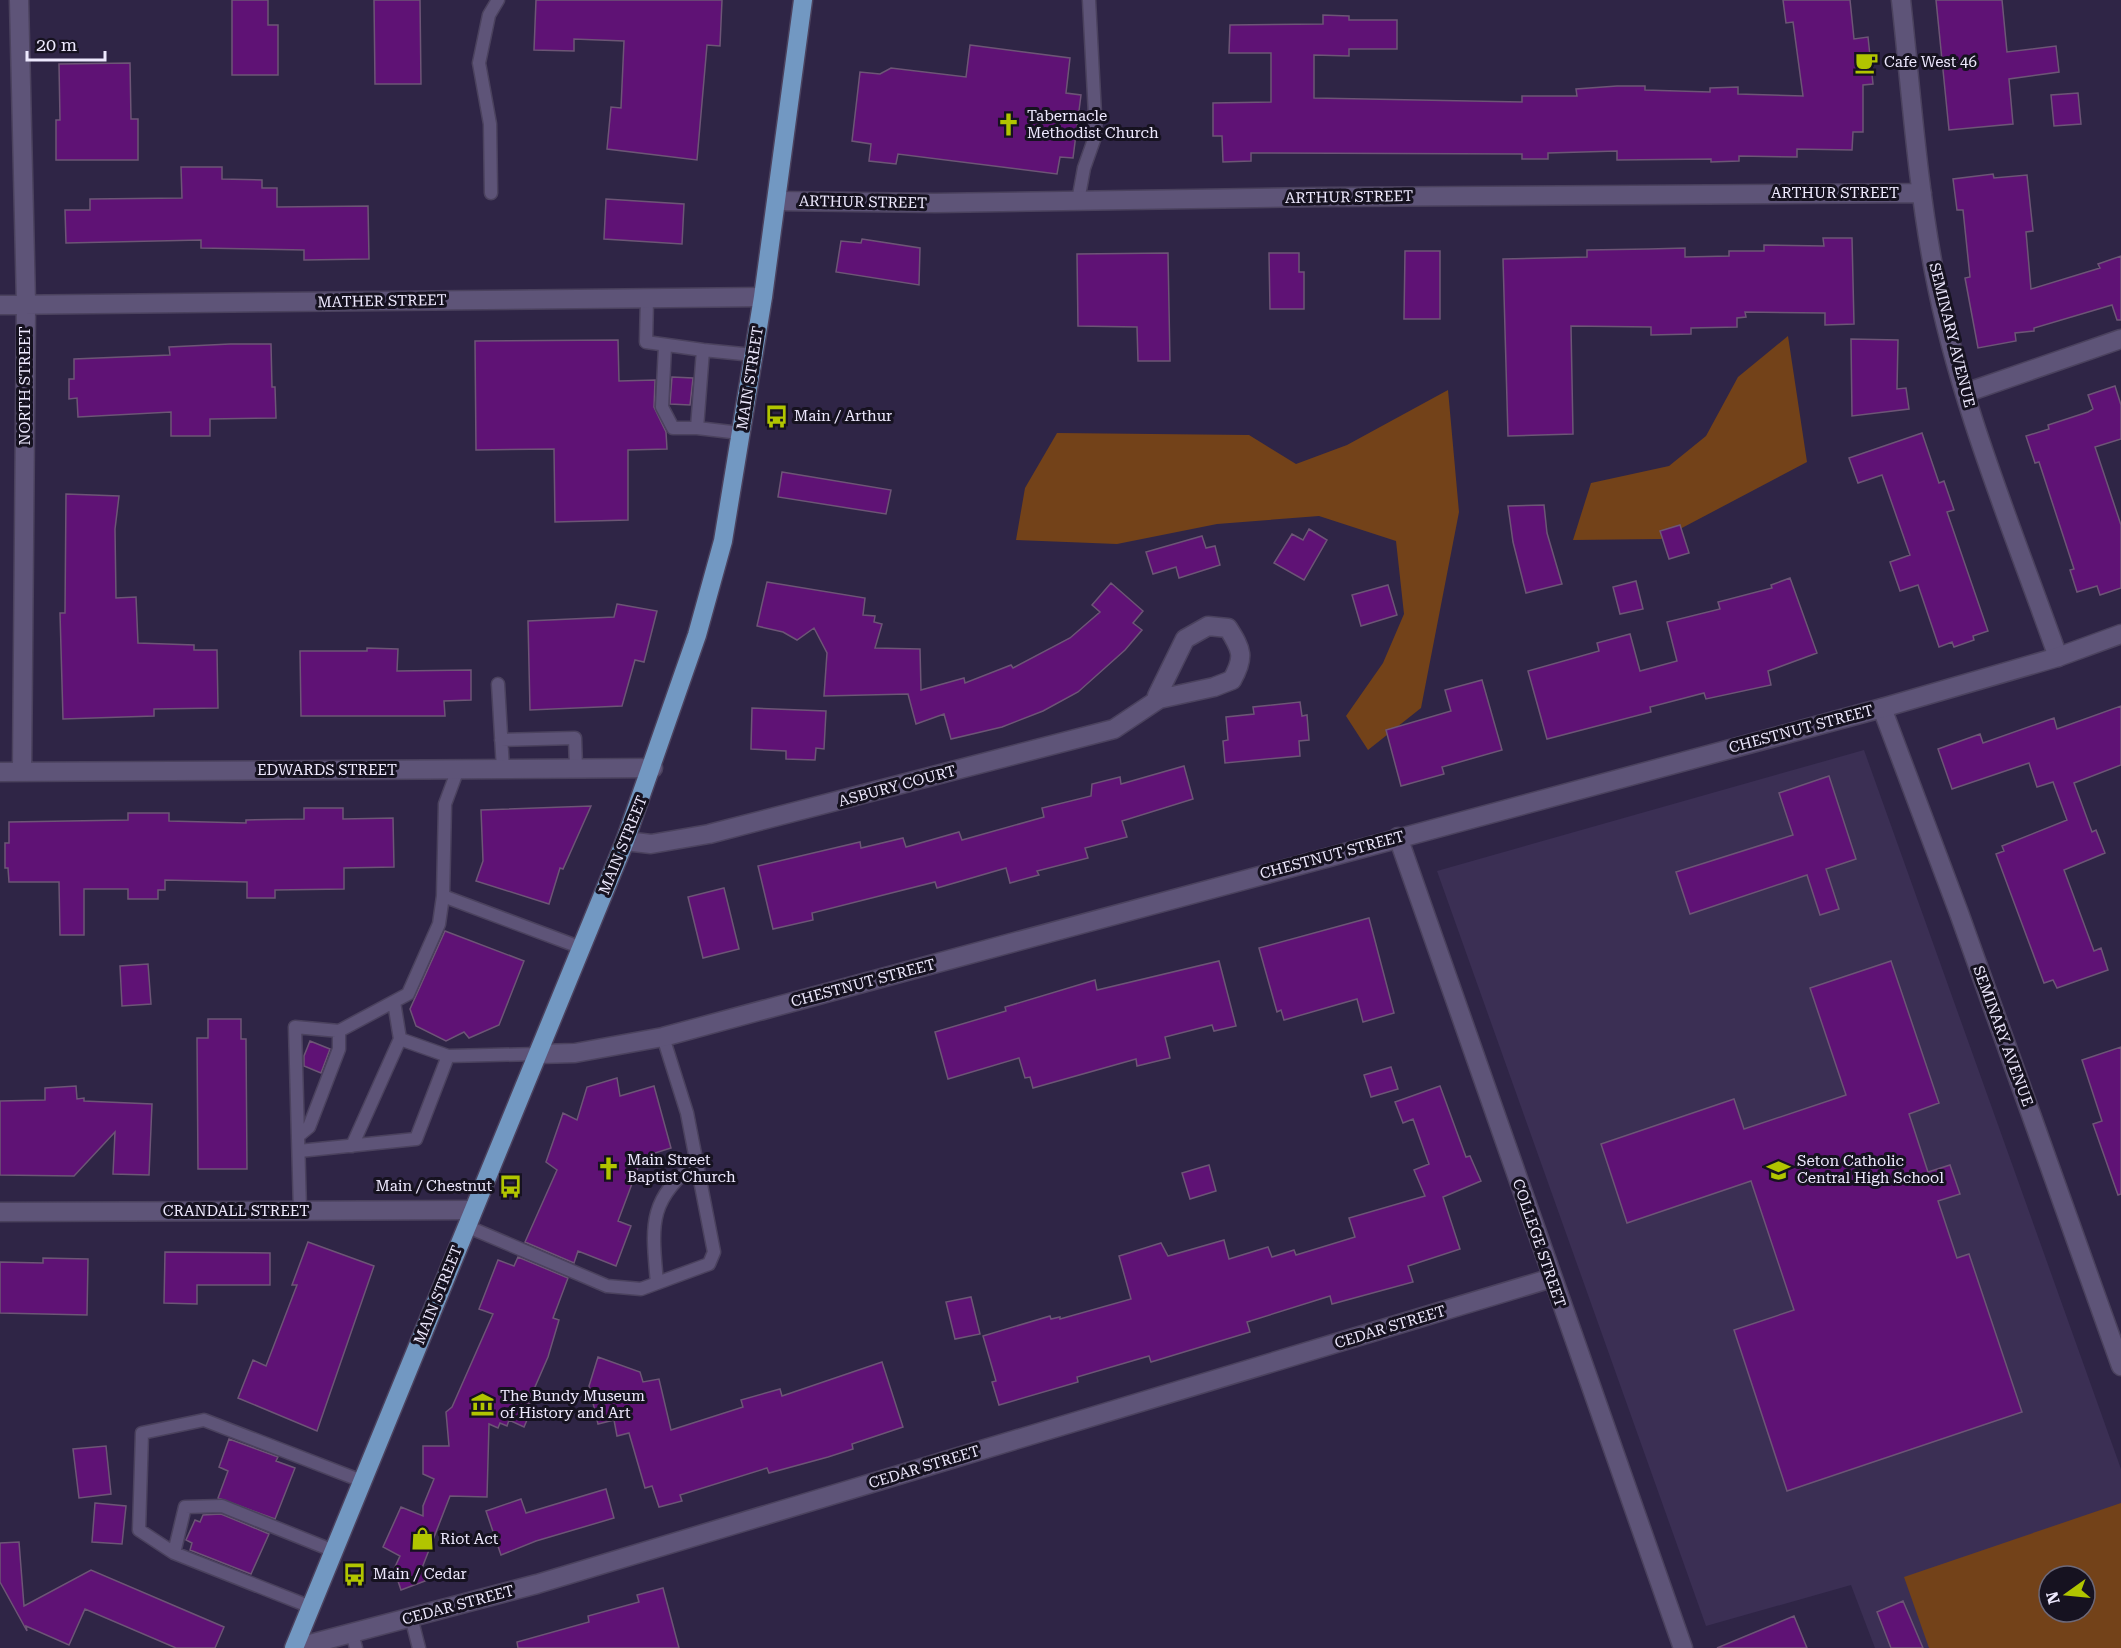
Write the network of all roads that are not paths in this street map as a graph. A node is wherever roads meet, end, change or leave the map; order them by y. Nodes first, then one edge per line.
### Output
1 (18, 0) edge
2 (498, 0) edge
3 (803, 0) edge
4 (1089, 0) edge
5 (1901, 0) edge
6 (491, 193) dead end
7 (1922, 193) junction
8 (777, 201) junction
9 (1078, 201) junction
10 (763, 297) junction
11 (647, 298) junction
12 (26, 304) junction
13 (0, 305) edge
14 (2121, 339) edge
15 (665, 346) junction
16 (703, 350) junction
17 (753, 355) junction
18 (1965, 393) junction
19 (697, 428) junction
20 (741, 433) junction
21 (2121, 634) edge
22 (2058, 657) junction
23 (498, 684) dead end
24 (1159, 699) junction
25 (1882, 708) junction
26 (501, 740) junction
27 (576, 768) junction
28 (653, 768) junction
29 (458, 769) junction
30 (503, 769) junction
31 (0, 772) edge
32 (22, 772) junction
33 (1398, 837) junction
34 (625, 841) junction
35 (443, 896) junction
36 (582, 948) junction
37 (394, 1002) junction
38 (339, 1031) junction
39 (663, 1037) junction
40 (400, 1039) junction
41 (538, 1054) junction
42 (448, 1056) junction
43 (298, 1136) junction
44 (352, 1146) junction
45 (299, 1151) junction
46 (697, 1162) junction
47 (300, 1211) junction
48 (0, 1212) edge
49 (470, 1218) junction
50 (1552, 1278) junction
51 (657, 1283) junction
52 (2121, 1366) edge
53 (362, 1481) junction
54 (334, 1551) junction
55 (174, 1553) junction
56 (311, 1607) junction
57 (411, 1617) junction
58 (354, 1640) edge
59 (295, 1648) edge
60 (419, 1648) edge
61 (1683, 1648) edge

1 - 12 street, NORTH STREET
2 - 6 lane
3 - 8 main road, MAIN STREET
4 - 9 lane
5 - 7 street, SEMINARY AVENUE
7 - 9 street, ARTHUR STREET
7 - 18 street, SEMINARY AVENUE
8 - 9 street, ARTHUR STREET
8 - 10 main road, MAIN STREET
10 - 11 street, MATHER STREET
10 - 17 main road, MAIN STREET
11 - 12 street, MATHER STREET
11 - 15 lane
12 - 13 street, MATHER STREET
12 - 32 street, NORTH STREET
14 - 18 street
15 - 16 lane
15 - 19 lane
16 - 17 lane
16 - 19 lane
17 - 20 main road, MAIN STREET
18 - 22 street, SEMINARY AVENUE
19 - 20 lane
20 - 28 main road, MAIN STREET
21 - 22 street, CHESTNUT STREET
22 - 25 street, CHESTNUT STREET
23 - 26 lane
24 - 24 street
24 - 34 street, ASBURY COURT
25 - 33 street, CHESTNUT STREET
25 - 52 street, SEMINARY AVENUE
26 - 27 lane
26 - 30 lane
27 - 28 street, EDWARDS STREET
27 - 30 street, EDWARDS STREET
28 - 34 main road, MAIN STREET
29 - 30 street, EDWARDS STREET
29 - 32 street, EDWARDS STREET
29 - 35 lane
31 - 32 street, EDWARDS STREET
33 - 39 street, CHESTNUT STREET
33 - 50 street, COLLEGE STREET
34 - 36 main road, MAIN STREET
35 - 36 lane
35 - 37 lane
36 - 41 main road, MAIN STREET
37 - 38 lane
37 - 40 lane
38 - 43 lane
38 - 43 lane
39 - 41 street, CHESTNUT STREET
39 - 46 lane
40 - 42 lane
40 - 44 lane
41 - 42 lane
41 - 49 main road, MAIN STREET
42 - 44 lane
43 - 45 lane
44 - 45 lane
45 - 47 lane
46 - 51 lane
46 - 51 lane
47 - 48 street, CRANDALL STREET
47 - 49 street, CRANDALL STREET
49 - 51 lane
49 - 53 main road, MAIN STREET
50 - 57 street, CEDAR STREET
50 - 61 street, COLLEGE STREET
53 - 54 main road, MAIN STREET
53 - 55 lane
54 - 55 lane
54 - 56 main road, MAIN STREET
55 - 56 lane
56 - 59 main road, MAIN STREET
57 - 58 street, CEDAR STREET
57 - 60 lane
58 - 59 street, CEDAR STREET

